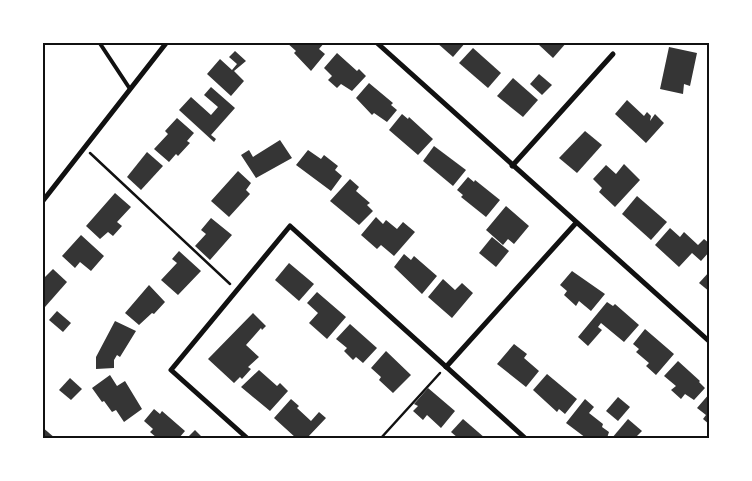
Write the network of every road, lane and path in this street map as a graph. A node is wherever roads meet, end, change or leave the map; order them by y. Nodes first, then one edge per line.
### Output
1 (98, 42) edge
2 (167, 42) edge
3 (376, 42) edge
4 (613, 54) dead end
5 (130, 89) junction
6 (84, 147) junction
7 (512, 166) junction
8 (42, 202) edge
9 (576, 223) junction
10 (237, 290) junction
11 (710, 342) edge
12 (446, 367) junction
13 (247, 438) edge
14 (381, 438) edge
15 (525, 438) edge

1 - 5 lane
2 - 5 street
3 - 7 street
4 - 7 street
5 - 6 street
6 - 8 street
6 - 10 path
7 - 9 street
9 - 11 street
9 - 12 street
10 - 12 street
10 - 13 street
12 - 14 path
12 - 15 street

